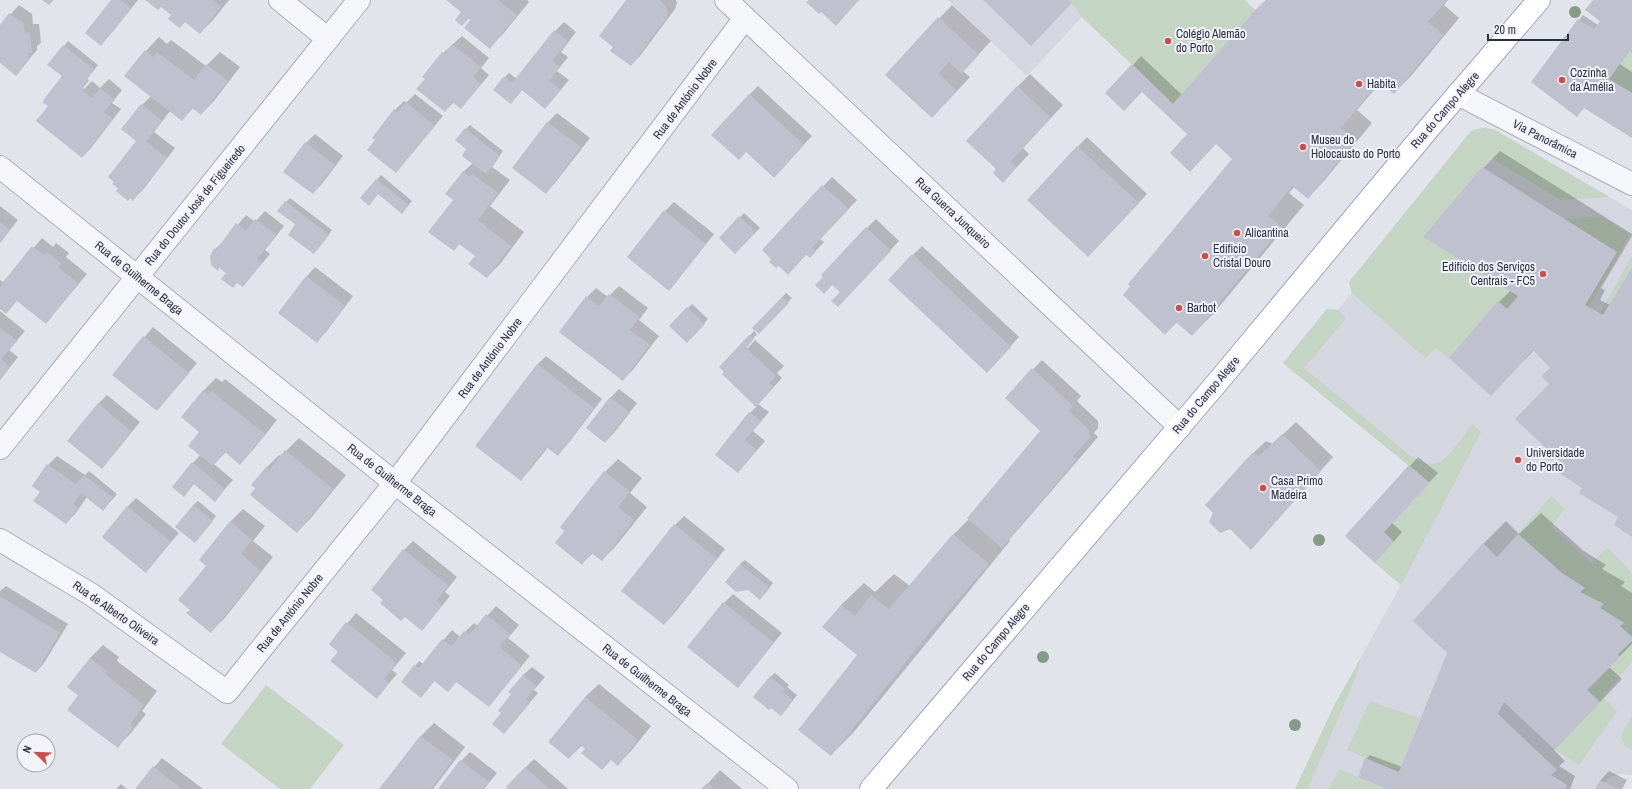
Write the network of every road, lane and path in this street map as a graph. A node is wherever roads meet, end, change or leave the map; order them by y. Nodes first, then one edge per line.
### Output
1 (280, 0) edge
2 (359, 0) edge
3 (726, 0) edge
4 (1539, 0) edge
5 (745, 18) junction
6 (328, 39) junction
7 (1458, 94) junction
8 (0, 167) edge
9 (1632, 184) edge
10 (138, 277) junction
11 (1180, 427) junction
12 (0, 448) edge
13 (395, 483) junction
14 (0, 540) edge
15 (228, 692) joint
16 (787, 789) edge
17 (871, 789) edge

1 - 6 street
2 - 6 street, Rua do Doutor José de Figueiredo
3 - 5 street, Rua Guerra Junqueiro
4 - 7 main road, Rua do Campo Alegre
5 - 11 street, Rua Guerra Junqueiro
5 - 13 street, Rua de António Nobre
6 - 10 street, Rua do Doutor José de Figueiredo
7 - 9 street, Via Panorâmica
7 - 11 main road, Rua do Campo Alegre
8 - 10 street, Rua de Guilherme Braga
10 - 12 street, Rua do Doutor José de Figueiredo
10 - 13 street, Rua de Guilherme Braga
11 - 17 main road, Rua do Campo Alegre
13 - 15 street, Rua de António Nobre
13 - 16 street, Rua de Guilherme Braga
14 - 15 street, Rua de Alberto Oliveira

